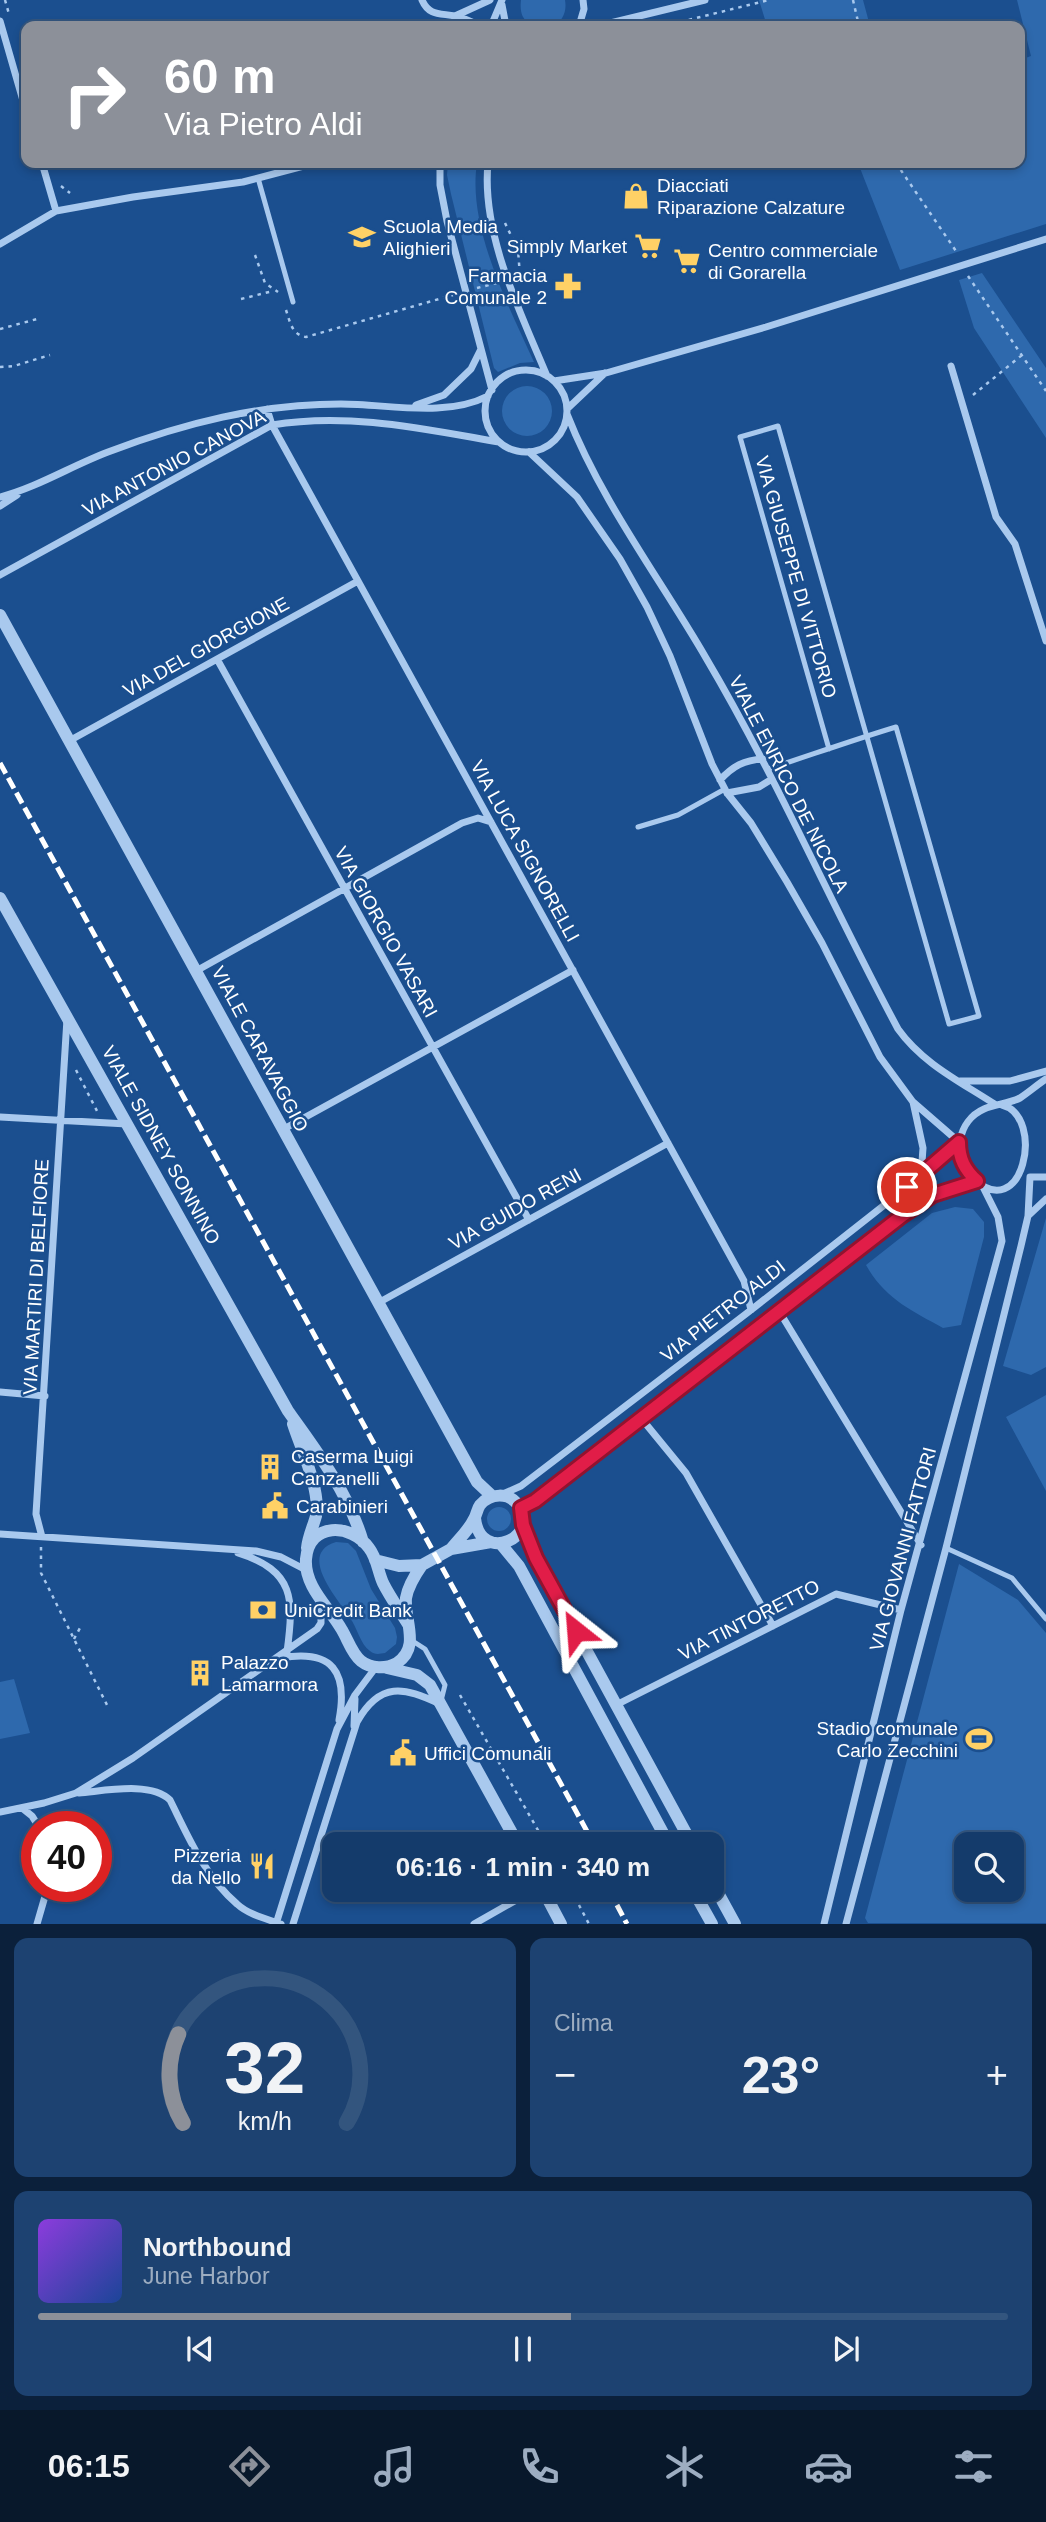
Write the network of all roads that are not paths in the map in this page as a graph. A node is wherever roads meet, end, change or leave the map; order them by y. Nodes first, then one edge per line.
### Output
1 (422, 0) edge
2 (490, 0) edge
3 (583, 0) edge
4 (705, 0) edge
5 (502, 1) edge
6 (454, 16) junction
7 (0, 21) edge
8 (468, 21) edge
9 (493, 21) edge
10 (505, 21) edge
11 (580, 21) edge
12 (619, 21) edge
13 (21, 94) edge
14 (43, 168) edge
15 (296, 168) edge
16 (440, 168) edge
17 (487, 168) edge
18 (258, 178) junction
19 (56, 211) junction
20 (1046, 239) edge
21 (0, 244) edge
22 (293, 302) dead end
23 (481, 348) junction
24 (951, 366) dead end
25 (606, 373) junction
26 (550, 378) junction
27 (490, 393) junction
28 (410, 407) junction
29 (267, 409) junction
30 (567, 412) junction
31 (272, 425) junction
32 (499, 442) junction
33 (529, 452) junction
34 (24, 491) junction
35 (0, 497) edge
36 (0, 506) edge
37 (0, 575) edge
38 (358, 581) junction
39 (0, 615) edge
40 (1046, 641) edge
41 (217, 659) junction
42 (866, 736) junction
43 (69, 741) junction
44 (829, 749) junction
45 (763, 759) junction
46 (768, 769) junction
47 (772, 779) junction
48 (720, 780) junction
49 (726, 791) junction
50 (491, 822) junction
51 (638, 827) dead end
52 (344, 887) junction
53 (0, 898) edge
54 (573, 970) junction
55 (195, 971) junction
56 (67, 1018) junction
57 (432, 1047) junction
58 (1046, 1071) edge
59 (1046, 1079) edge
60 (958, 1080) junction
61 (913, 1102) junction
62 (999, 1105) junction
63 (1023, 1111) dead end
64 (0, 1117) edge
65 (61, 1121) junction
66 (128, 1125) junction
67 (282, 1130) junction
68 (959, 1142) junction
69 (668, 1143) junction
70 (1032, 1174) junction
71 (921, 1175) junction
72 (1046, 1177) edge
73 (980, 1183) junction
74 (1046, 1199) edge
75 (1028, 1216) junction
76 (528, 1220) junction
77 (378, 1303) junction
78 (751, 1310) junction
79 (779, 1311) junction
80 (0, 1392) edge
81 (45, 1396) junction
82 (288, 1411) junction
83 (641, 1418) junction
84 (495, 1496) junction
85 (521, 1508) junction
86 (475, 1518) junction
87 (523, 1525) junction
88 (0, 1534) edge
89 (41, 1537) junction
90 (363, 1542) junction
91 (495, 1543) junction
92 (921, 1545) junction
93 (946, 1548) junction
94 (228, 1549) junction
95 (451, 1549) junction
96 (306, 1556) junction
97 (375, 1560) junction
98 (422, 1565) junction
99 (307, 1570) junction
100 (321, 1601) junction
101 (901, 1611) junction
102 (1046, 1619) edge
103 (408, 1624) junction
104 (773, 1626) junction
105 (411, 1640) junction
106 (287, 1652) junction
107 (276, 1659) junction
108 (380, 1667) junction
109 (355, 1695) junction
110 (440, 1705) junction
111 (616, 1705) junction
112 (337, 1729) junction
113 (354, 1733) junction
114 (76, 1793) junction
115 (22, 1808) junction
116 (26, 1811) edge
117 (0, 1812) edge
118 (511, 1832) edge
119 (663, 1832) edge
120 (685, 1832) edge
121 (43, 1902) edge
122 (512, 1902) edge
123 (550, 1902) edge
124 (701, 1902) edge
125 (723, 1902) edge
126 (37, 1923) edge
127 (278, 1923) edge
128 (293, 1923) edge
129 (474, 1923) edge
130 (562, 1923) edge
131 (712, 1923) edge
132 (735, 1923) edge
133 (824, 1923) edge
134 (846, 1923) edge

1 - 6 street
2 - 6 street
3 - 11 street
4 - 12 street
5 - 9 street
5 - 10 street
6 - 8 street
7 - 13 street
14 - 19 street
15 - 18 street
16 - 23 street
17 - 26 street
18 - 19 street
18 - 22 lane
19 - 21 street
20 - 25 street
23 - 27 street
23 - 28 street
24 - 40 street
25 - 26 street
25 - 30 street
26 - 27 street
26 - 30 street
27 - 28 street, VIA ANTONIO CANOVA
27 - 32 street
28 - 29 street, VIA ANTONIO CANOVA
29 - 31 street, VIA LUCA SIGNORELLI
29 - 34 street, VIA ANTONIO CANOVA
30 - 33 street
30 - 45 street, VIALE ENRICO DE NICOLA
31 - 32 street, VIA ANTONIO CANOVA
31 - 37 street, VIA ANTONIO CANOVA
31 - 38 street, VIA LUCA SIGNORELLI
32 - 33 street
33 - 48 street
34 - 35 street, VIA ANTONIO CANOVA
34 - 36 street, VIA ANTONIO CANOVA
38 - 41 street, VIA DEL GIORGIONE
38 - 50 street, VIA LUCA SIGNORELLI
39 - 43 street, VIALE CARAVAGGIO
41 - 43 street, VIA DEL GIORGIONE
41 - 52 street, VIA GIORGIO VASARI
42 - 42 lane, VIA GIUSEPPE DI VITTORIO
42 - 44 lane, VIA GIUSEPPE DI VITTORIO
42 - 44 lane, VIA GIUSEPPE DI VITTORIO
43 - 55 street, VIALE CARAVAGGIO
44 - 46 lane, VIA GIUSEPPE DI VITTORIO
45 - 46 street, VIALE ENRICO DE NICOLA
45 - 48 street
46 - 47 street, VIALE ENRICO DE NICOLA
47 - 49 street
47 - 60 street, VIALE ENRICO DE NICOLA
48 - 49 street
49 - 51 lane
49 - 61 street
50 - 52 street
50 - 54 street, VIA LUCA SIGNORELLI
52 - 55 street
52 - 57 street, VIA GIORGIO VASARI
53 - 56 street, VIALE SIDNEY SONNINO
54 - 57 street
54 - 69 street, VIA LUCA SIGNORELLI
55 - 67 street, VIALE CARAVAGGIO
56 - 65 street, VIA MARTIRI DI BELFIORE
56 - 66 street, VIALE SIDNEY SONNINO
57 - 67 street
57 - 76 street, VIA GIORGIO VASARI
58 - 60 street
59 - 62 street, VIA PIETRO ALDI
60 - 62 street, VIALE ENRICO DE NICOLA
61 - 68 street
61 - 71 street
62 - 63 street, VIALE ENRICO DE NICOLA
62 - 68 street, VIA PIETRO ALDI
64 - 65 street
65 - 66 street
65 - 81 street, VIA MARTIRI DI BELFIORE
66 - 82 street, VIALE SIDNEY SONNINO
67 - 77 street, VIALE CARAVAGGIO
68 - 71 street, VIA PIETRO ALDI
68 - 73 street, VIA GIOVANNI FATTORI
69 - 76 street, VIA GUIDO RENI
69 - 78 street, VIA LUCA SIGNORELLI
70 - 72 street, VIA PIETRO ALDI
70 - 73 street, VIA PIETRO ALDI
70 - 75 street, VIA GIOVANNI FATTORI
71 - 78 street, VIA PIETRO ALDI
73 - 79 street, VIA PIETRO ALDI
73 - 92 street, VIA GIOVANNI FATTORI
74 - 75 street
75 - 93 street, VIA GIOVANNI FATTORI
76 - 77 street, VIA GUIDO RENI
77 - 84 street, VIALE CARAVAGGIO
78 - 84 street, VIA PIETRO ALDI
79 - 83 street, VIA PIETRO ALDI
79 - 92 street
80 - 81 street
81 - 89 street, VIA MARTIRI DI BELFIORE
82 - 90 street, VIALE SIDNEY SONNINO
82 - 96 street, VIALE SIDNEY SONNINO
83 - 85 street, VIA PIETRO ALDI
83 - 104 street
84 - 85 street, VIALE CARAVAGGIO
84 - 86 street
85 - 87 street
86 - 91 street
86 - 95 street
87 - 91 street
87 - 111 street
88 - 89 street
89 - 94 street
90 - 96 street
90 - 97 street, VIALE SIDNEY SONNINO
91 - 95 street
91 - 119 street
92 - 101 street, VIA GIOVANNI FATTORI
93 - 102 lane
93 - 134 street, VIA GIOVANNI FATTORI
94 - 99 street
94 - 106 street
95 - 98 street
96 - 99 street, VIALE SIDNEY SONNINO
97 - 98 street
97 - 103 street, VIALE SIDNEY SONNINO
98 - 103 street
99 - 100 street
100 - 106 street
100 - 108 street
101 - 104 street, VIA TINTORETTO
101 - 133 street, VIA GIOVANNI FATTORI
103 - 105 street
104 - 111 street, VIA TINTORETTO
105 - 108 street
105 - 110 lane
106 - 107 street
107 - 112 street
107 - 114 street
108 - 109 street
108 - 110 street
109 - 112 street
109 - 113 street
110 - 113 street
110 - 118 street
111 - 120 street
112 - 127 street
113 - 128 street
114 - 115 street
114 - 127 street
115 - 116 street
115 - 117 street
121 - 126 street
122 - 129 street
123 - 130 street
124 - 131 street
125 - 132 street

